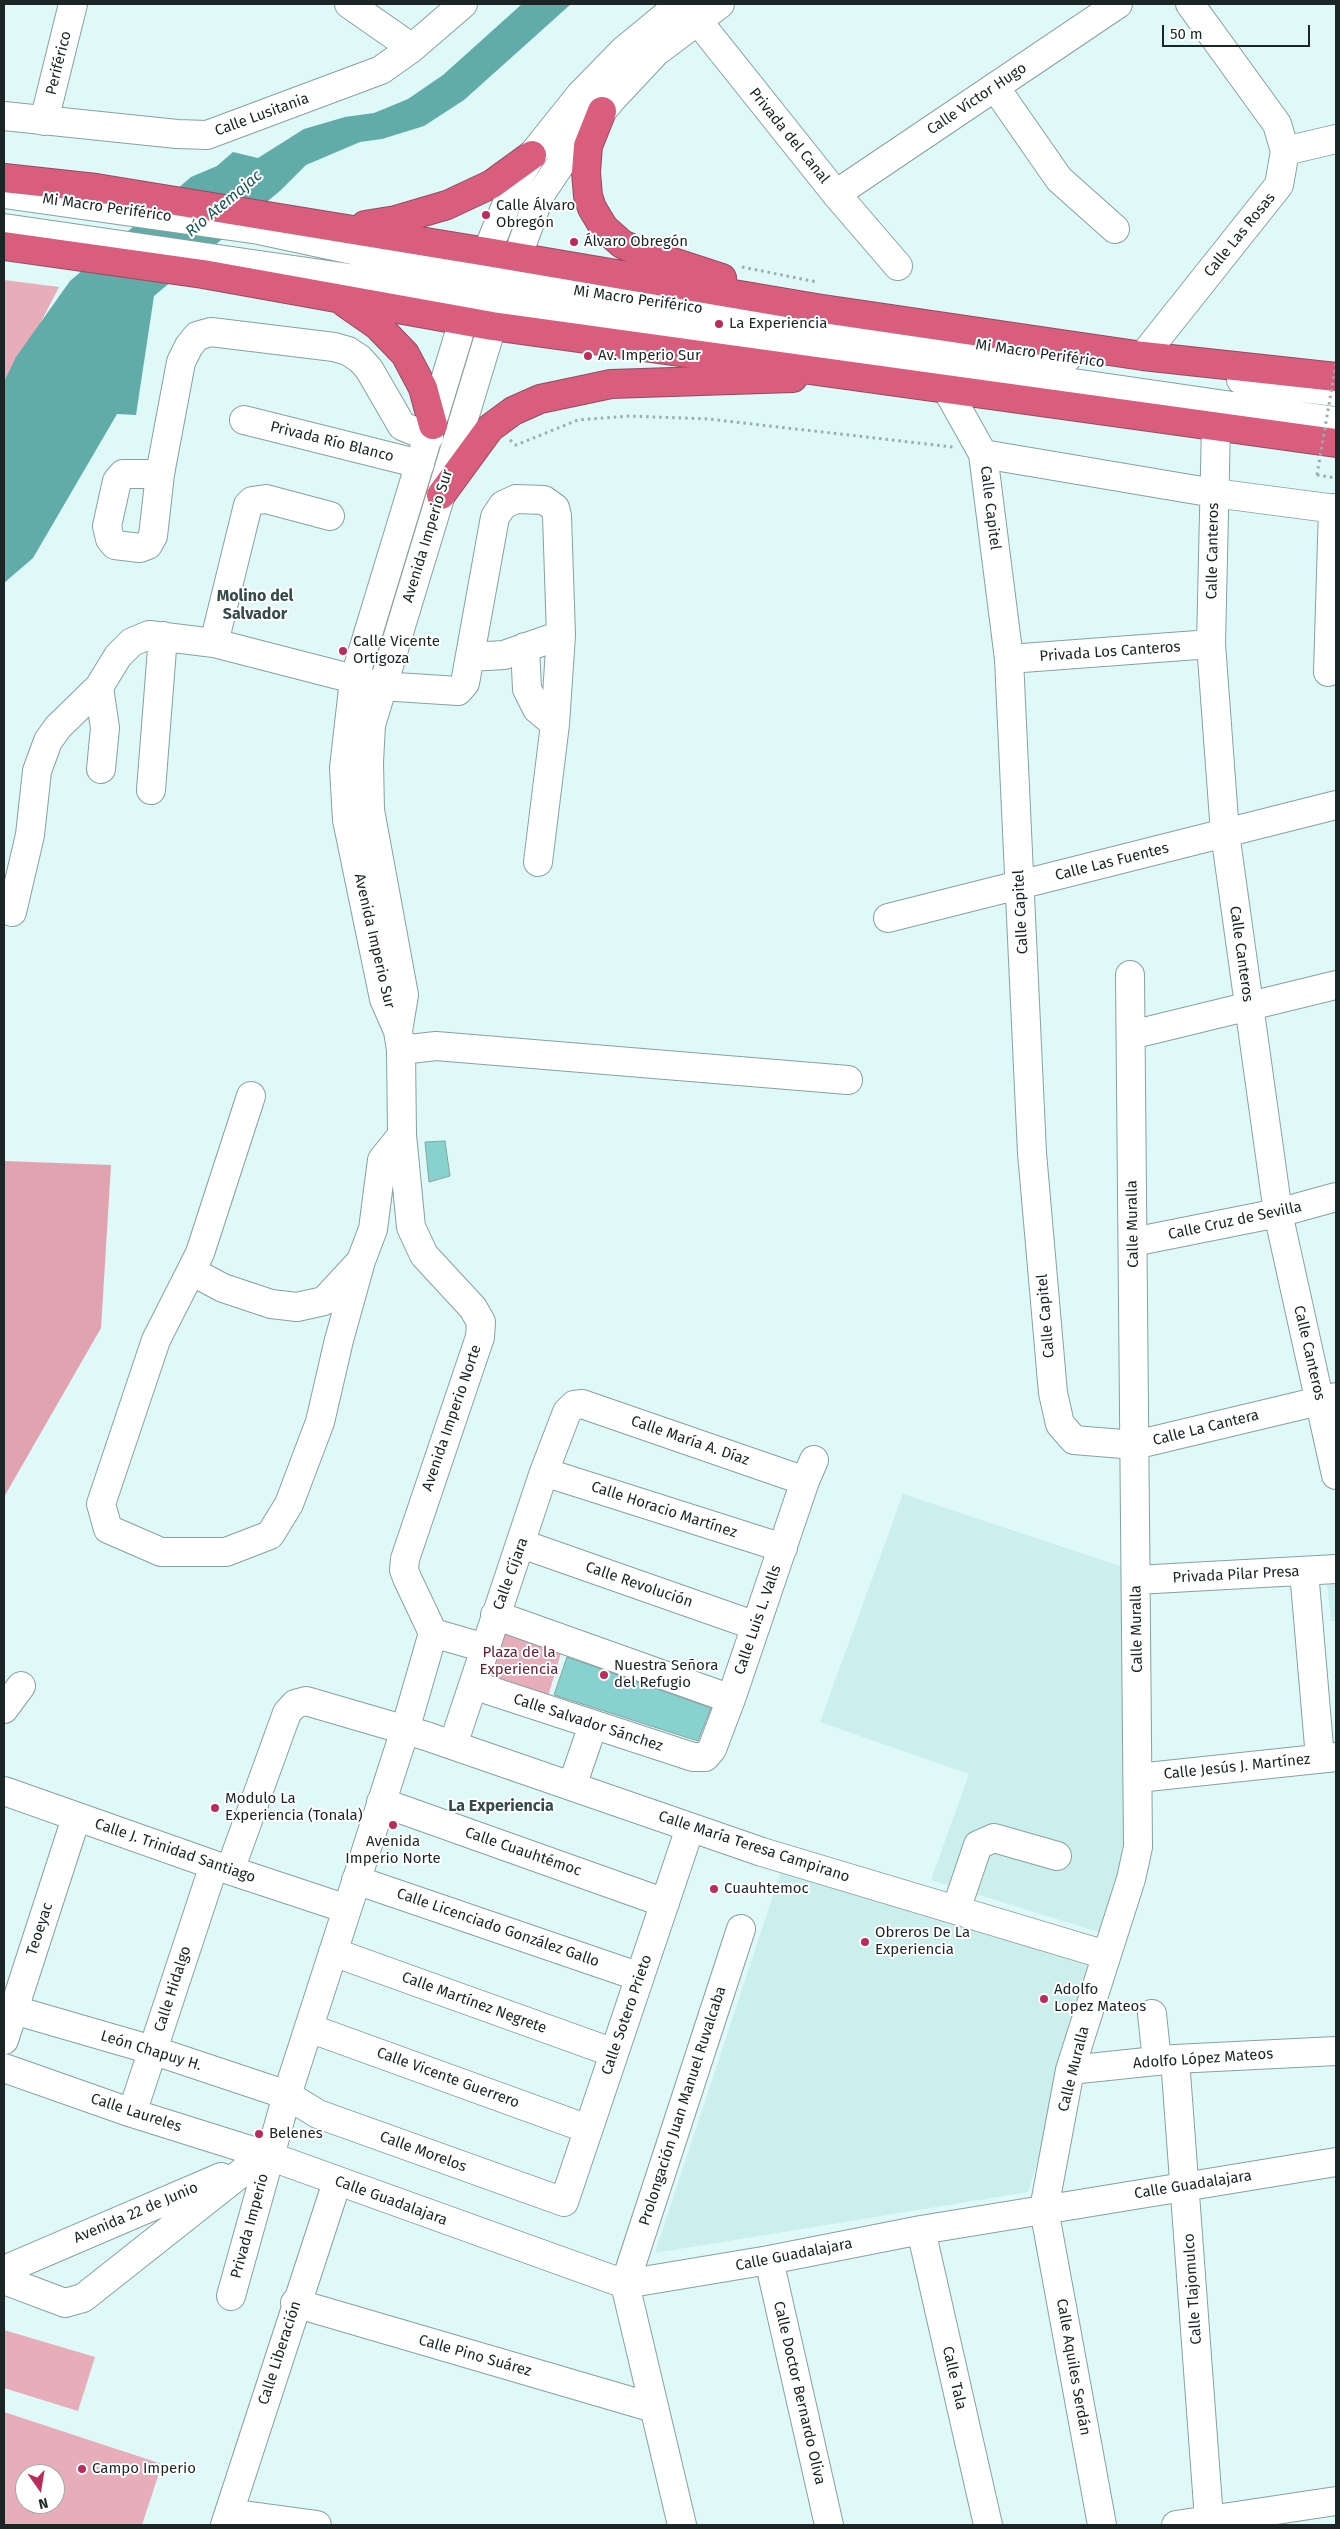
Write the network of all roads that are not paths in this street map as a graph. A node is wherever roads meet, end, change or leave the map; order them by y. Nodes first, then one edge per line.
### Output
1 (73, 4) edge
2 (349, 4) edge
3 (463, 4) edge
4 (720, 4) edge
5 (1118, 4) edge
6 (1190, 4) edge
7 (687, 10) edge
8 (412, 48) junction
9 (995, 87) junction
10 (602, 111) junction
11 (4, 116) edge
12 (44, 121) junction
13 (1336, 139) edge
14 (1285, 152) junction
15 (532, 155) junction
16 (4, 178) edge
17 (4, 194) edge
18 (836, 194) junction
19 (265, 223) junction
20 (4, 228) edge
21 (332, 228) junction
22 (1115, 229) dead end
23 (4, 246) edge
24 (85, 248) junction
25 (898, 266) dead end
26 (479, 275) junction
27 (508, 279) junction
28 (340, 299) junction
29 (816, 308) junction
30 (463, 321) junction
31 (492, 326) junction
32 (1143, 356) junction
33 (831, 371) junction
34 (1336, 377) edge
35 (946, 388) junction
36 (1336, 392) edge
37 (244, 420) dead end
38 (1336, 421) edge
39 (1216, 426) junction
40 (431, 431) junction
41 (1336, 443) edge
42 (983, 454) junction
43 (420, 464) junction
44 (160, 474) dead end
45 (1214, 494) junction
46 (441, 495) junction
47 (1334, 509) edge
48 (330, 516) dead end
49 (561, 635) junction
50 (163, 636) junction
51 (214, 643) junction
52 (1211, 644) junction
53 (525, 647) junction
54 (470, 657) junction
55 (1009, 659) junction
56 (1328, 672) dead end
57 (354, 680) junction
58 (381, 686) junction
59 (99, 687) junction
60 (555, 724) junction
61 (101, 769) dead end
62 (151, 790) dead end
63 (1336, 805) edge
64 (1225, 833) junction
65 (538, 862) dead end
66 (1020, 886) junction
67 (12, 912) dead end
68 (888, 918) dead end
69 (1130, 976) dead end
70 (1336, 985) edge
71 (1248, 1007) junction
72 (1130, 1036) junction
73 (400, 1040) junction
74 (848, 1080) dead end
75 (251, 1096) dead end
76 (402, 1135) junction
77 (1336, 1197) edge
78 (1278, 1213) junction
79 (1133, 1242) junction
80 (361, 1261) junction
81 (191, 1271) junction
82 (1328, 1399) edge
83 (574, 1405) joint
84 (1074, 1440) joint
85 (1135, 1445) junction
86 (810, 1470) joint
87 (544, 1472) junction
88 (1336, 1475) edge
89 (522, 1544) junction
90 (783, 1548) junction
91 (1336, 1569) edge
92 (1304, 1571) junction
93 (1136, 1580) junction
94 (496, 1616) junction
95 (756, 1626) junction
96 (434, 1633) junction
97 (485, 1648) junction
98 (473, 1685) junction
99 (21, 1686) dead end
100 (731, 1700) junction
101 (295, 1704) joint
102 (4, 1709) edge
103 (593, 1725) junction
104 (405, 1730) junction
105 (453, 1745) junction
106 (705, 1758) joint
107 (1328, 1758) edge
108 (1138, 1778) junction
109 (572, 1786) junction
110 (4, 1791) edge
111 (381, 1802) junction
112 (76, 1818) junction
113 (690, 1828) junction
114 (1057, 1856) dead end
115 (222, 1868) junction
116 (356, 1880) junction
117 (665, 1903) junction
118 (347, 1909) junction
119 (956, 1910) junction
120 (741, 1929) dead end
121 (333, 1952) junction
122 (1106, 1955) junction
123 (640, 1976) junction
124 (14, 2010) junction
125 (1152, 2014) dead end
126 (309, 2028) junction
127 (4, 2040) edge
128 (152, 2050) junction
129 (1336, 2051) edge
130 (614, 2053) junction
131 (1166, 2060) junction
132 (4, 2068) edge
133 (1070, 2070) junction
134 (287, 2095) junction
135 (132, 2113) junction
136 (588, 2129) junction
137 (262, 2159) junction
138 (1336, 2162) edge
139 (336, 2182) junction
140 (1186, 2186) junction
141 (564, 2202) joint
142 (1044, 2209) junction
143 (921, 2230) junction
144 (769, 2260) junction
145 (4, 2270) edge
146 (4, 2280) edge
147 (625, 2284) junction
148 (231, 2296) dead end
149 (296, 2303) junction
150 (654, 2408) junction
151 (1336, 2501) edge
152 (227, 2519) edge
153 (1209, 2519) junction
154 (317, 2525) edge
155 (682, 2525) edge
156 (829, 2525) edge
157 (988, 2525) edge
158 (1102, 2525) edge
159 (1176, 2525) edge

1 - 12 street, Periférico
2 - 8 street
3 - 8 street, Calle Lusitania
4 - 7 street
5 - 9 street, Calle Víctor Hugo
6 - 14 street, Calle Las Rosas
7 - 10 street
7 - 15 street
7 - 18 street, Privada del Canal
8 - 12 street, Calle Lusitania
9 - 18 street, Calle Víctor Hugo
9 - 22 street
10 - 27 street
10 - 29 highway
11 - 12 street, Calle Lusitania
13 - 14 street
14 - 32 street, Calle Las Rosas
15 - 21 highway
15 - 26 street
16 - 19 highway
17 - 19 street, Mi Macro Periférico
18 - 25 street, Privada del Canal
19 - 21 highway
19 - 26 street, Mi Macro Periférico
20 - 24 street, Mi Macro Periférico
21 - 26 highway
23 - 24 highway
24 - 26 street, Mi Macro Periférico
24 - 28 highway
26 - 27 highway
26 - 27 street, Mi Macro Periférico
26 - 30 street
27 - 29 highway
27 - 31 street
27 - 36 street, Mi Macro Periférico
27 - 38 street, Mi Macro Periférico
28 - 30 highway
28 - 40 highway
29 - 32 highway
30 - 31 highway
30 - 40 street, Avenida Imperio Sur
31 - 33 highway
31 - 46 street, Avenida Imperio Sur
32 - 34 highway
33 - 35 highway
33 - 46 highway
35 - 39 highway
35 - 42 street, Calle Capitel
37 - 43 street, Privada Río Blanco
39 - 41 highway
39 - 45 street, Calle Canteros
40 - 43 street, Avenida Imperio Sur
40 - 44 street
42 - 45 street
42 - 55 street, Calle Capitel
43 - 57 street, Avenida Imperio Sur
45 - 47 street
45 - 52 street, Calle Canteros
46 - 58 street, Avenida Imperio Sur
47 - 56 street
48 - 51 street
49 - 53 street
49 - 54 street
49 - 60 street
50 - 51 street
50 - 59 street
50 - 62 street
51 - 57 street
52 - 55 street, Privada Los Canteros
52 - 64 street, Calle Canteros
53 - 54 street
53 - 60 street
54 - 58 street
55 - 66 street, Calle Capitel
57 - 58 street
57 - 73 street, Avenida Imperio Sur
58 - 73 street, Avenida Imperio Sur
59 - 61 street
59 - 67 street
60 - 65 street
63 - 64 street, Calle Las Fuentes
64 - 66 street, Calle Las Fuentes
64 - 71 street, Calle Canteros
66 - 68 street, Calle Las Fuentes
66 - 84 street, Calle Capitel
69 - 72 street, Calle Muralla
70 - 71 street
71 - 72 street
71 - 78 street, Calle Canteros
72 - 79 street, Calle Muralla
73 - 74 street
73 - 76 street, Avenida Imperio Norte
75 - 81 street
76 - 80 street
76 - 96 street, Avenida Imperio Norte
77 - 78 street, Calle Cruz de Sevilla
78 - 79 street, Calle Cruz de Sevilla
78 - 82 street, Calle Canteros
79 - 85 street, Calle Muralla
80 - 81 street
80 - 81 street
82 - 85 street, Calle La Cantera
82 - 88 street, Calle Canteros
83 - 86 street, Calle María A. Díaz
83 - 87 street, Calle Cíjara
84 - 85 street, Calle La Cantera
85 - 93 street, Calle Muralla
86 - 90 street, Calle Luis L. Valls
87 - 89 street, Calle Cíjara
87 - 90 street, Calle Horacio Martínez
89 - 94 street, Calle Cíjara
89 - 95 street, Calle Revolución
90 - 95 street, Calle Luis L. Valls
91 - 92 street, Privada Pilar Presa
92 - 93 street, Privada Pilar Presa
92 - 107 street
93 - 108 street, Calle Muralla
94 - 97 street, Calle Cíjara
94 - 100 street
95 - 100 street, Calle Luis L. Valls
96 - 97 street
96 - 104 street
97 - 98 street, Calle Cíjara
98 - 103 street, Calle Salvador Sánchez
98 - 105 street, Calle Cíjara
99 - 102 street
100 - 106 street, Calle Luis L. Valls
101 - 104 street, Calle María Teresa Campirano
101 - 115 street, Calle Hidalgo
103 - 106 street, Calle Salvador Sánchez
103 - 109 street
104 - 105 street, Calle María Teresa Campirano
104 - 111 street
105 - 109 street, Calle María Teresa Campirano
107 - 108 street, Calle Jesús J. Martínez
108 - 122 street, Calle Muralla
109 - 113 street, Calle María Teresa Campirano
110 - 112 street, Calle J. Trinidad Santiago
111 - 116 street
111 - 117 street, Calle Cuauhtémoc
112 - 115 street, Calle J. Trinidad Santiago
112 - 124 street, Teoeyac
113 - 117 street, Calle Sotero Prieto
113 - 119 street, Calle María Teresa Campirano
114 - 119 street
115 - 118 street, Calle J. Trinidad Santiago
115 - 128 street, Calle Hidalgo
116 - 118 street
116 - 123 street, Calle Licenciado González Gallo
117 - 123 street, Calle Sotero Prieto
118 - 121 street
119 - 122 street, Calle María Teresa Campirano
120 - 147 street, Prolongación Juan Manuel Ruvalcaba
121 - 126 street
121 - 130 street, Calle Martínez Negrete
122 - 133 street, Calle Muralla
123 - 130 street, Calle Sotero Prieto
124 - 127 street, Teoeyac
124 - 128 street, León Chapuy H.
125 - 131 street, Calle Tlajomulco
126 - 134 street
126 - 136 street, Calle Vicente Guerrero
128 - 134 street, León Chapuy H.
128 - 135 street, Calle Hidalgo
129 - 131 street, Adolfo López Mateos
130 - 136 street, Calle Sotero Prieto
131 - 133 street, Adolfo López Mateos
131 - 140 street, Calle Tlajomulco
132 - 135 street, Calle Laureles
133 - 142 street, Calle Muralla
134 - 137 street
134 - 141 street, Calle Morelos
135 - 137 street, Calle Laureles
136 - 141 street, Calle Sotero Prieto
137 - 139 street, Calle Guadalajara
137 - 145 street, Avenida 22 de Junio
137 - 146 street
137 - 148 street, Privada Imperio
138 - 140 street, Calle Guadalajara
139 - 147 street, Calle Guadalajara
139 - 149 street, Calle Liberación
140 - 142 street, Calle Guadalajara
140 - 153 street, Calle Tlajomulco
142 - 143 street, Calle Guadalajara
142 - 158 street, Calle Aquiles Serdán
143 - 144 street, Calle Guadalajara
143 - 157 street, Calle Tala
144 - 147 street, Calle Guadalajara
144 - 156 street, Calle Doctor Bernardo Oliva
147 - 150 street
149 - 150 street, Calle Pino Suárez
149 - 152 street, Calle Liberación
150 - 155 street
151 - 153 street
152 - 154 street
153 - 159 street

